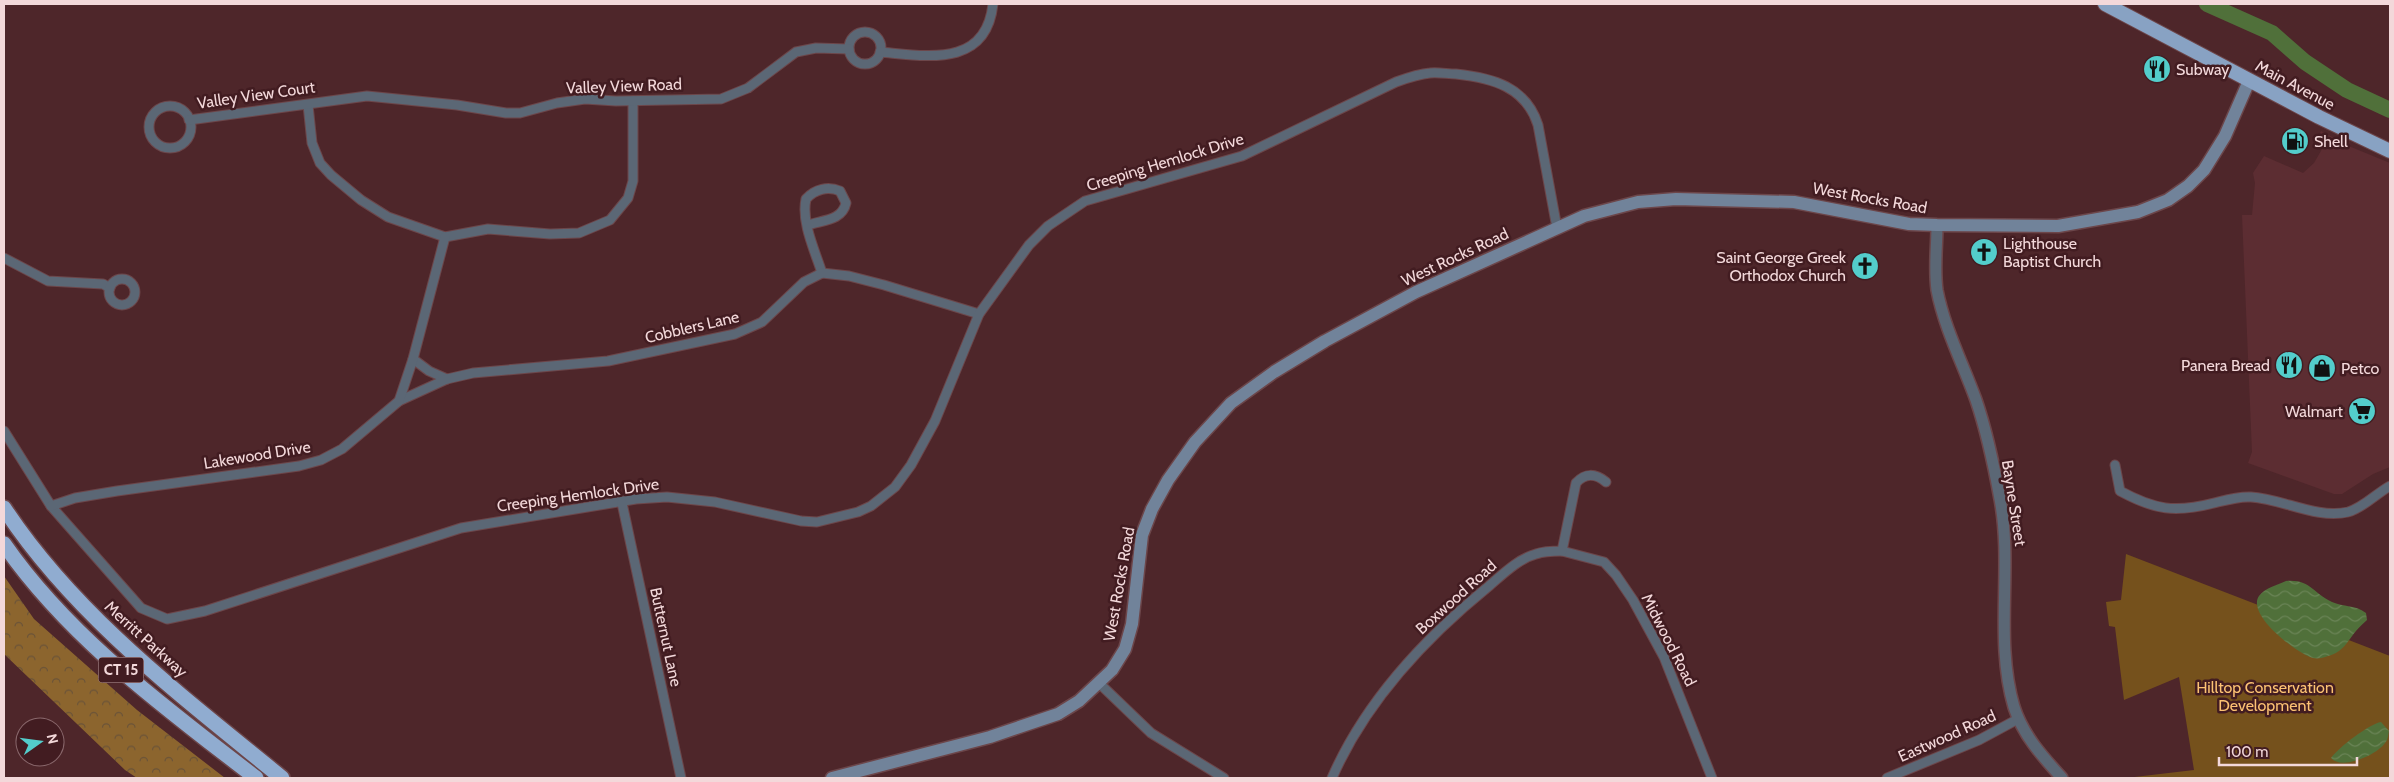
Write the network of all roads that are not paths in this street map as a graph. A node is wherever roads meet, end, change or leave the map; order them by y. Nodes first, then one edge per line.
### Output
1 (993, 4) edge
2 (2105, 4) edge
3 (849, 46) junction
4 (880, 52) junction
5 (2249, 81) junction
6 (327, 100) joint
7 (633, 100) junction
8 (308, 105) junction
9 (189, 120) junction
10 (2390, 151) edge
11 (808, 225) junction
12 (1937, 225) junction
13 (1557, 228) junction
14 (445, 237) junction
15 (4, 258) edge
16 (822, 273) junction
17 (110, 288) dead end
18 (979, 314) junction
19 (413, 359) junction
20 (447, 379) junction
21 (399, 401) junction
22 (4, 431) edge
23 (2115, 466) dead end
24 (1606, 482) dead end
25 (2390, 486) edge
26 (622, 503) junction
27 (52, 506) junction
28 (4, 508) edge
29 (4, 544) edge
30 (1562, 551) junction
31 (1100, 684) junction
32 (2018, 719) junction
33 (256, 778) edge
34 (282, 778) edge
35 (681, 778) edge
36 (832, 778) edge
37 (1224, 778) edge
38 (1332, 778) edge
39 (1712, 778) edge
40 (1887, 778) edge
41 (2062, 778) edge

1 - 4 street
2 - 5 highway, Main Avenue
3 - 4 street
3 - 4 street
3 - 7 street, Valley View Road
5 - 10 highway, Main Avenue
5 - 12 main road, West Rocks Road
6 - 7 street, Valley View Road
6 - 8 street, Valley View Court
7 - 14 street
8 - 9 street, Valley View Court
8 - 14 street
9 - 9 street, Valley View Court
11 - 11 street
11 - 16 street
12 - 13 main road, West Rocks Road
12 - 32 street, Bayne Street
13 - 18 street, Creeping Hemlock Drive
13 - 31 main road, West Rocks Road
14 - 19 street
15 - 17 street
16 - 18 street
16 - 20 street, Cobblers Lane
18 - 26 street, Creeping Hemlock Drive
19 - 20 street
19 - 21 street
20 - 21 street, Cobblers Lane
21 - 27 street, Lakewood Drive
22 - 27 street, Creeping Hemlock Drive
23 - 25 street
24 - 30 street
26 - 27 street, Creeping Hemlock Drive
26 - 35 street, Butternut Lane
28 - 34 highway, Merritt Parkway / CT 15
29 - 33 highway, CT 15
30 - 38 street, Boxwood Road
30 - 39 street, Midwood Road
31 - 36 main road, West Rocks Road
31 - 37 street
32 - 40 street, Eastwood Road
32 - 41 street, Bayne Street

